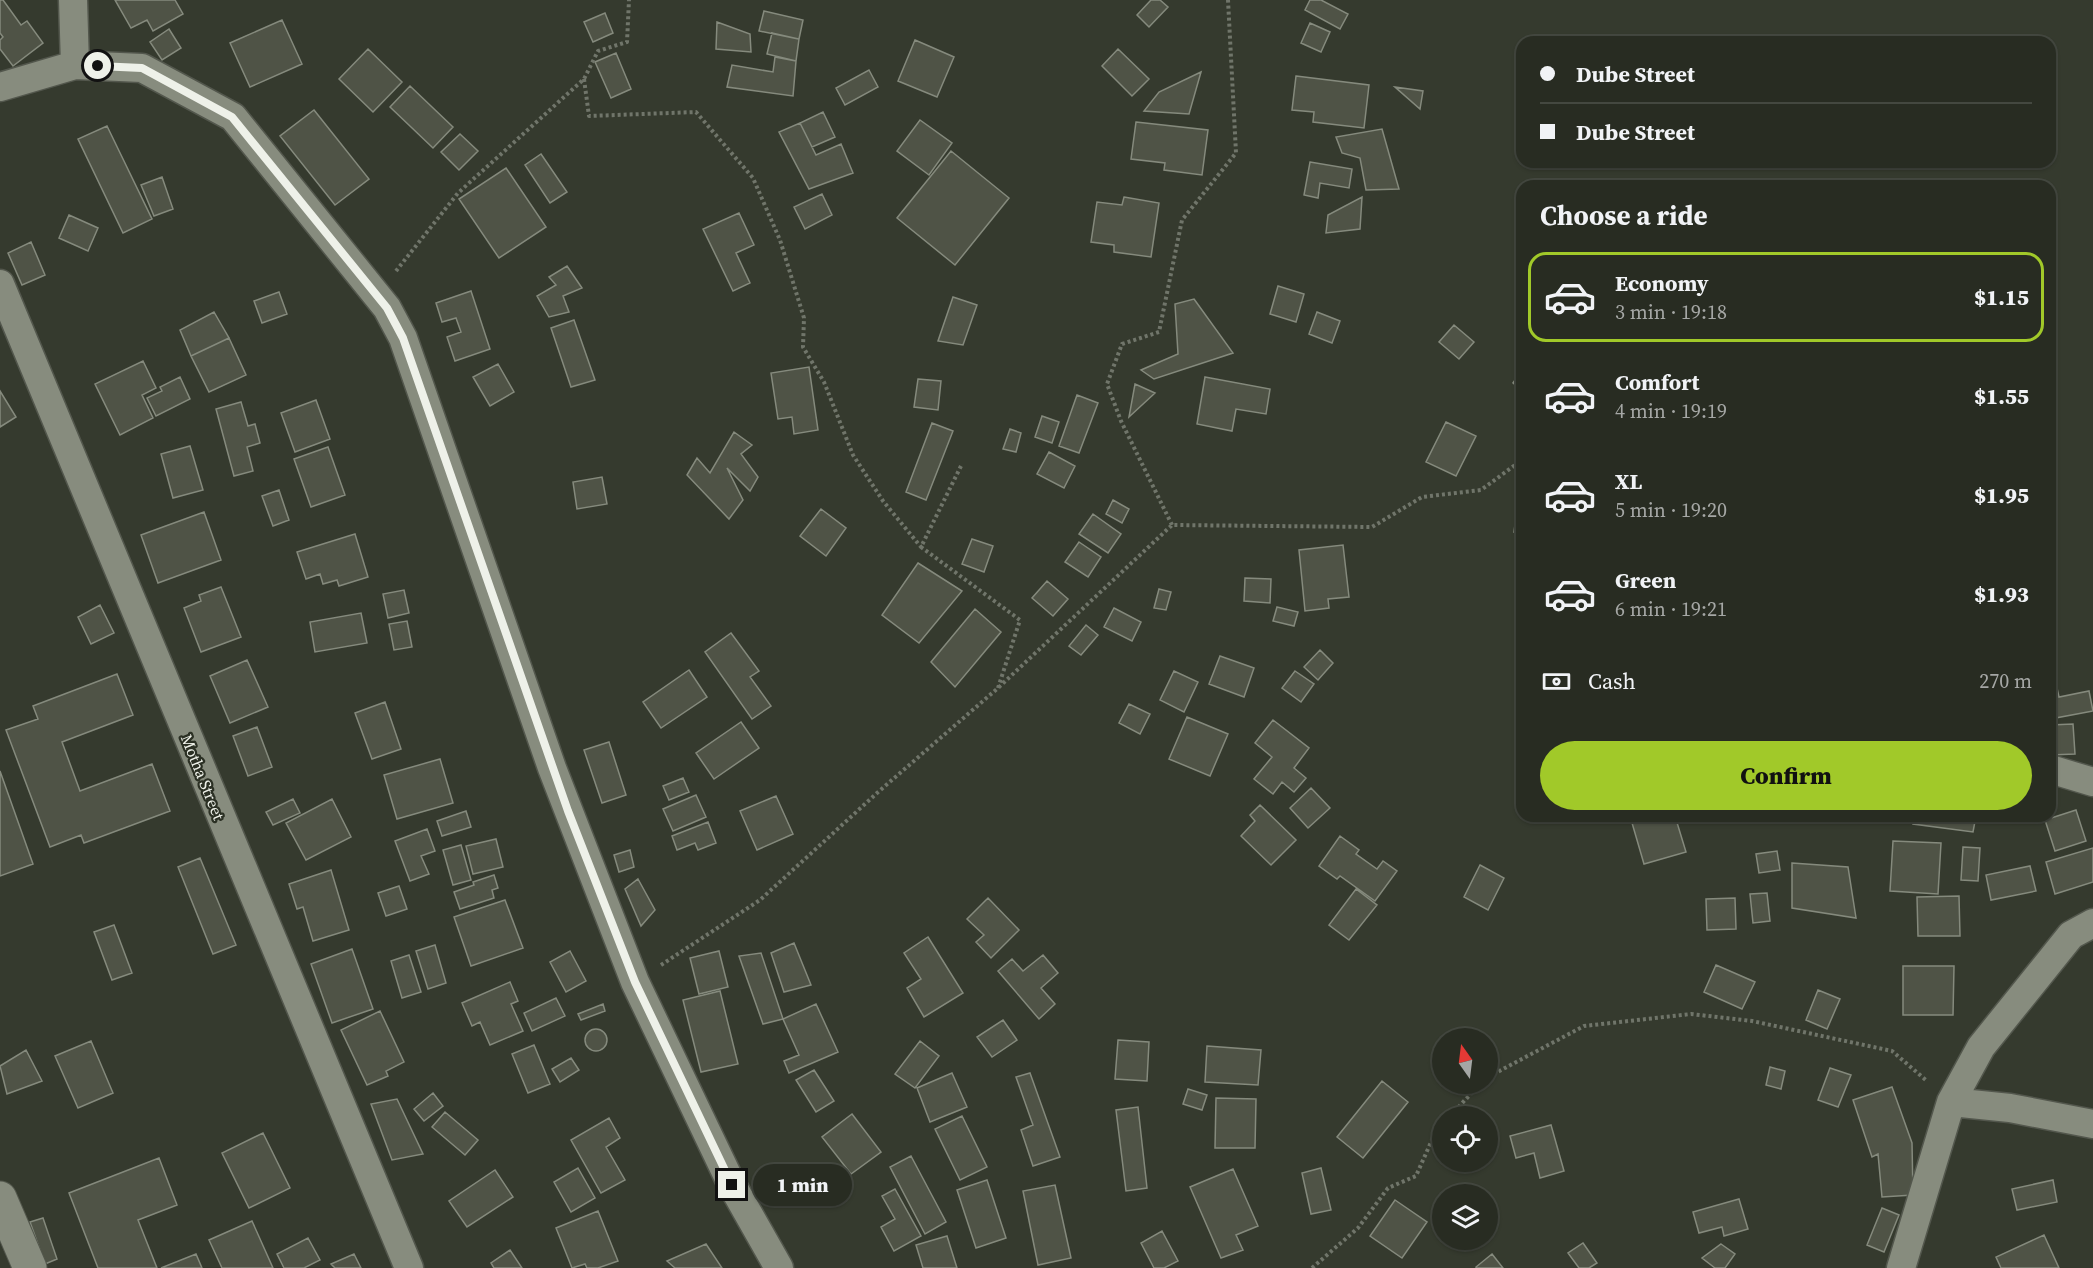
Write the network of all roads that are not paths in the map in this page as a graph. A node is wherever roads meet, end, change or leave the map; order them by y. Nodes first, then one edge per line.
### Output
1 (73, 0) edge
2 (75, 65) junction
3 (0, 87) edge
4 (0, 284) edge
5 (2056, 771) edge
6 (2093, 782) edge
7 (2093, 923) edge
8 (1951, 1102) junction
9 (2093, 1124) edge
10 (0, 1198) edge
11 (30, 1268) edge
12 (409, 1268) edge
13 (779, 1268) edge
14 (1901, 1268) edge

1 - 2 street
2 - 3 street
2 - 13 street
4 - 12 street, Motha Street
5 - 6 street
7 - 8 street
8 - 9 street
8 - 14 street
10 - 11 street

